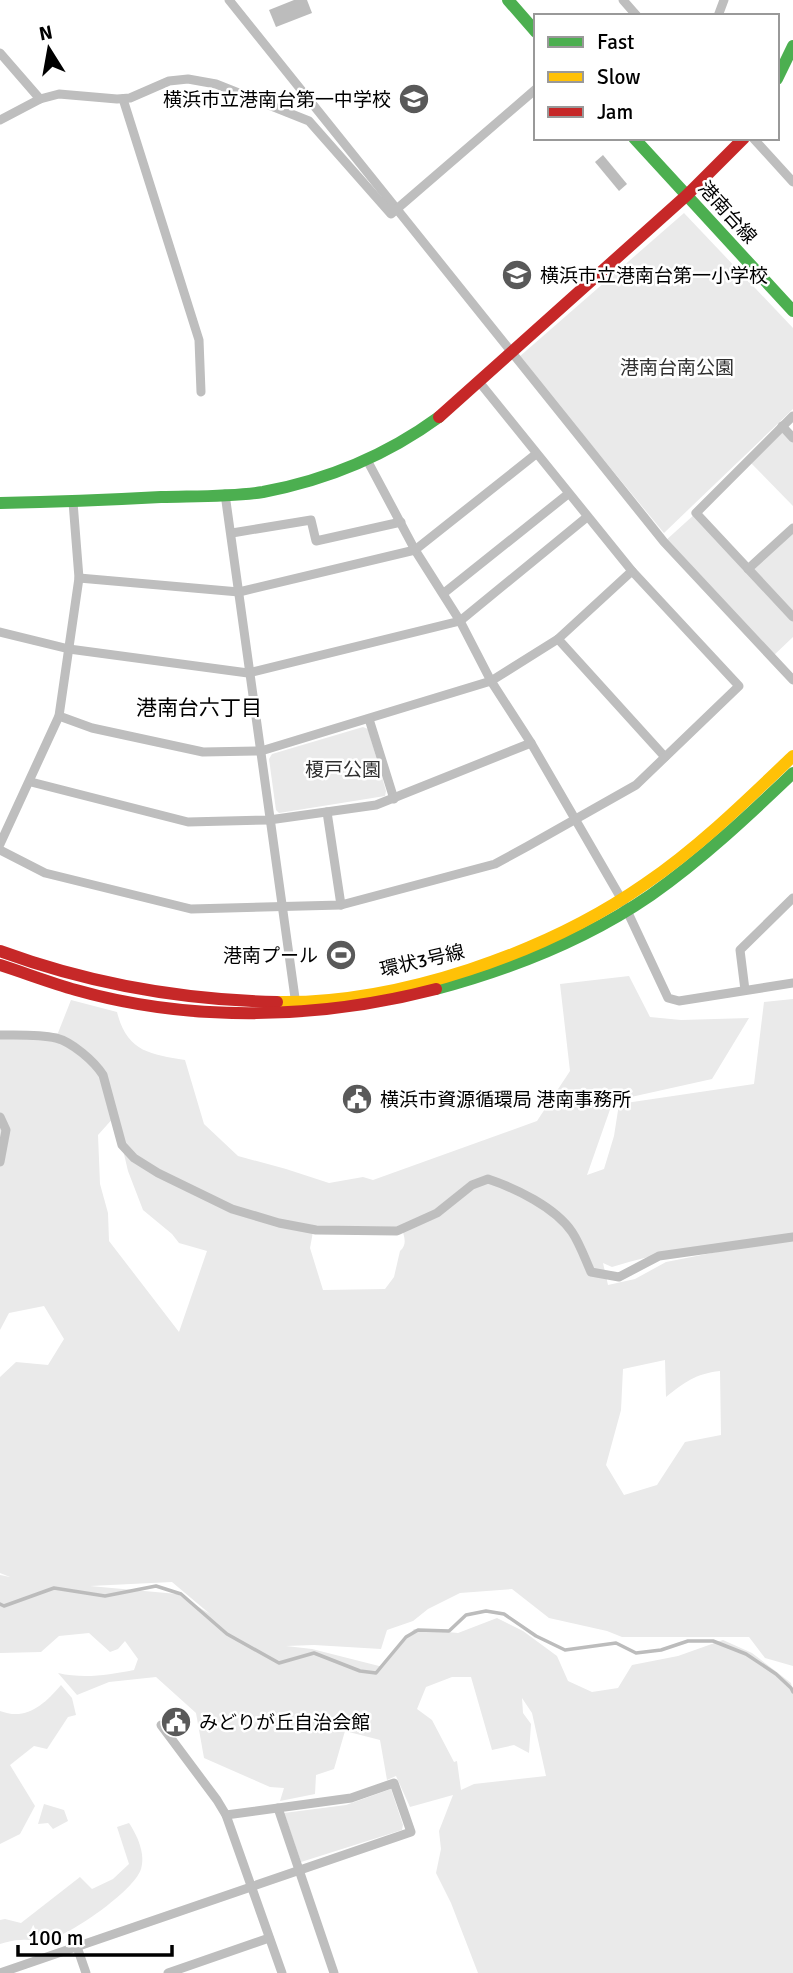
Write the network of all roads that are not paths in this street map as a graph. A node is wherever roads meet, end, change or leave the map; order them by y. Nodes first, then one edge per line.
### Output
1 (229, 0) edge
2 (508, 0) edge
3 (534, 30) edge
4 (793, 46) edge
5 (0, 53) edge
6 (779, 75) edge
7 (534, 91) edge
8 (40, 99) junction
9 (122, 99) junction
10 (0, 120) edge
11 (636, 140) edge
12 (742, 140) edge
13 (755, 140) edge
14 (793, 182) edge
15 (687, 195) junction
16 (397, 208) junction
17 (793, 311) edge
18 (511, 355) junction
19 (480, 383) junction
20 (201, 392) dead end
21 (793, 416) edge
22 (782, 426) junction
23 (793, 438) edge
24 (537, 454) junction
25 (367, 460) junction
26 (225, 494) junction
27 (568, 494) junction
28 (73, 502) junction
29 (0, 503) edge
30 (587, 517) junction
31 (401, 522) junction
32 (793, 527) edge
33 (232, 533) junction
34 (415, 550) junction
35 (748, 569) junction
36 (632, 571) junction
37 (79, 578) junction
38 (239, 592) junction
39 (444, 593) junction
40 (793, 617) edge
41 (460, 621) junction
42 (0, 632) edge
43 (558, 639) junction
44 (69, 649) junction
45 (248, 673) junction
46 (793, 680) edge
47 (491, 681) junction
48 (59, 716) junction
49 (369, 719) junction
50 (531, 743) junction
51 (261, 751) junction
52 (793, 756) edge
53 (665, 757) junction
54 (793, 773) edge
55 (30, 782) junction
56 (394, 799) junction
57 (327, 812) junction
58 (573, 819) junction
59 (270, 820) junction
60 (0, 845) edge
61 (0, 850) edge
62 (793, 898) edge
63 (341, 905) junction
64 (625, 905) junction
65 (282, 906) junction
66 (0, 951) edge
67 (0, 965) edge
68 (793, 983) edge
69 (746, 990) junction
70 (296, 1007) junction
71 (0, 1035) edge
72 (0, 1117) edge
73 (0, 1162) edge
74 (793, 1237) edge
75 (161, 1726) dead end
76 (278, 1808) junction
77 (226, 1815) junction
78 (299, 1870) junction
79 (252, 1886) junction
80 (269, 1938) junction
81 (76, 1947) junction
82 (0, 1973) edge
83 (86, 1973) edge
84 (168, 1973) edge
85 (282, 1973) edge
86 (334, 1973) edge

1 - 16 street
2 - 3 street
4 - 6 street
5 - 8 street
7 - 16 street
8 - 9 street
8 - 10 street
9 - 16 street
9 - 20 street
11 - 15 street, 港南台線
12 - 15 street
13 - 14 street
15 - 17 street, 港南台線
15 - 18 street
16 - 18 street
18 - 19 street
18 - 46 street
19 - 24 street
19 - 25 street
21 - 22 street
22 - 23 street
22 - 35 street
24 - 27 street
24 - 34 street
25 - 26 street
25 - 31 street
26 - 28 street
26 - 33 street
27 - 30 street
27 - 39 street
28 - 29 street
28 - 37 street
30 - 36 street
30 - 41 street
31 - 33 street
31 - 34 street
32 - 35 street
33 - 38 street
34 - 38 street
34 - 39 street
35 - 40 street
36 - 43 street
36 - 53 street
37 - 38 street
37 - 44 street
38 - 45 street
39 - 41 street
41 - 45 street
41 - 47 street
42 - 44 street
43 - 47 street
43 - 53 street
44 - 45 street
44 - 48 street
45 - 51 street
47 - 49 street
47 - 50 street
48 - 51 street
48 - 55 street
49 - 51 street
49 - 56 street
50 - 56 street
50 - 58 street
51 - 59 street
52 - 64 street, 環状3号線
53 - 58 street
54 - 64 street, 環状3号線
55 - 59 street
55 - 60 street
56 - 57 street
57 - 59 street
57 - 63 street
58 - 63 street
58 - 64 street
59 - 65 street
61 - 65 street
62 - 69 street
63 - 65 street
64 - 69 street
64 - 70 street, 環状3号線
65 - 70 street
66 - 70 street, 環状3号線
67 - 70 street, 環状3号線
68 - 69 street
71 - 74 street
72 - 73 street
75 - 77 street
76 - 77 street
76 - 78 street
76 - 78 street
77 - 79 street
78 - 79 street
78 - 86 street
79 - 80 street
79 - 81 street
80 - 84 street
80 - 85 street
81 - 82 street
81 - 83 street

